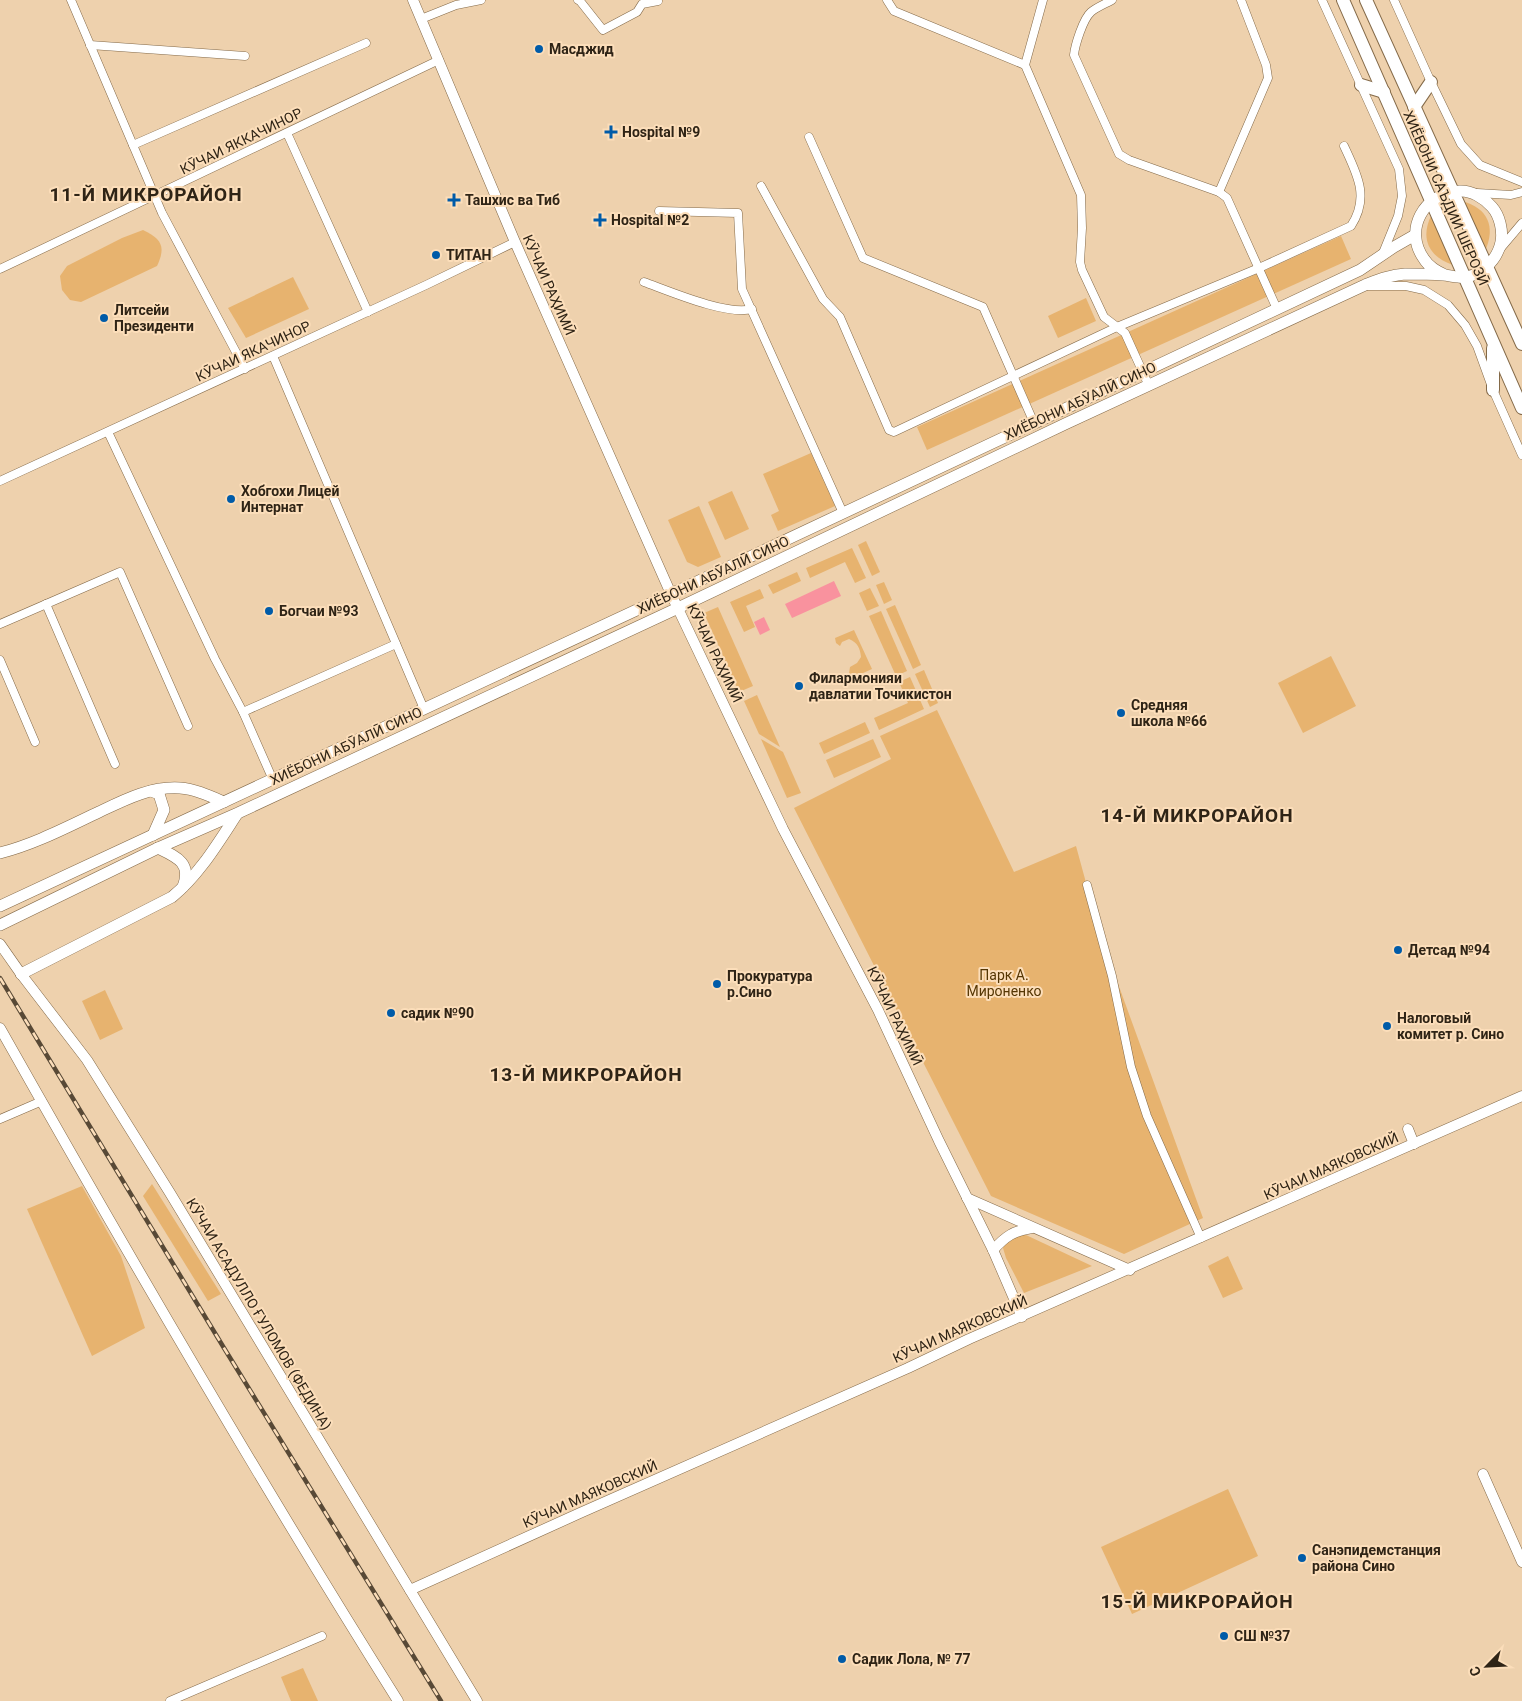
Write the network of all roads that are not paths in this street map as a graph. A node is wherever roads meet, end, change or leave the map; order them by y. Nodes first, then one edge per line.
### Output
1 (71, 0) edge
2 (413, 0) edge
3 (481, 0) edge
4 (578, 0) edge
5 (887, 0) edge
6 (1043, 0) edge
7 (1112, 0) edge
8 (1241, 0) edge
9 (1322, 0) edge
10 (1343, 0) edge
11 (1366, 0) edge
12 (1394, 0) edge
13 (658, 1) edge
14 (421, 19) junction
15 (366, 43) dead end
16 (90, 45) junction
17 (245, 56) dead end
18 (439, 60) junction
19 (1025, 66) junction
20 (1431, 82) junction
21 (1361, 86) junction
22 (1384, 92) junction
23 (1414, 107) junction
24 (287, 132) junction
25 (809, 137) dead end
26 (133, 145) junction
27 (1344, 146) dead end
28 (1522, 182) edge
29 (761, 186) dead end
30 (1220, 192) junction
31 (1452, 192) junction
32 (1470, 192) junction
33 (1522, 192) edge
34 (155, 196) junction
35 (1430, 201) junction
36 (660, 211) dead end
37 (1522, 223) edge
38 (1415, 235) junction
39 (515, 242) junction
40 (1499, 251) junction
41 (1383, 255) junction
42 (1487, 267) junction
43 (1259, 268) junction
44 (0, 269) edge
45 (1445, 275) junction
46 (1464, 277) junction
47 (644, 282) dead end
48 (1363, 286) junction
49 (752, 309) junction
50 (1277, 309) junction
51 (368, 312) junction
52 (1117, 327) junction
53 (1494, 343) junction
54 (1522, 344) edge
55 (273, 356) junction
56 (245, 369) junction
57 (1143, 372) junction
58 (1014, 376) junction
59 (1149, 386) junction
60 (1493, 390) junction
61 (1522, 408) edge
62 (1034, 423) junction
63 (108, 432) junction
64 (1522, 455) edge
65 (0, 481) edge
66 (843, 513) junction
67 (671, 594) junction
68 (46, 604) junction
69 (678, 608) junction
70 (0, 624) edge
71 (396, 644) junction
72 (0, 660) edge
73 (424, 709) junction
74 (242, 712) junction
75 (188, 726) dead end
76 (35, 742) dead end
77 (115, 764) dead end
78 (272, 780) junction
79 (150, 791) junction
80 (224, 802) junction
81 (238, 812) junction
82 (153, 835) junction
83 (158, 848) junction
84 (0, 853) edge
85 (1087, 886) dead end
86 (182, 888) junction
87 (0, 906) edge
88 (0, 925) edge
89 (2, 947) edge
90 (21, 974) junction
91 (0, 1028) edge
92 (1522, 1096) edge
93 (42, 1101) junction
94 (0, 1119) edge
95 (1408, 1129) dead end
96 (1414, 1144) junction
97 (967, 1198) junction
98 (1032, 1228) junction
99 (1201, 1238) junction
100 (993, 1250) junction
101 (1130, 1270) junction
102 (1022, 1317) junction
103 (1483, 1474) dead end
104 (1522, 1562) edge
105 (410, 1590) junction
106 (322, 1636) dead end
107 (170, 1701) edge
108 (398, 1701) edge
109 (477, 1701) edge

1 - 16 street
2 - 14 street, КӮЧАИ РАҲИМӢ
3 - 14 street
4 - 13 street
5 - 19 street
6 - 19 street
7 - 30 street
8 - 30 street
9 - 21 street
10 - 22 main road, ХИЁБОНИ САЪДИИ ШЕРОЗӢ
11 - 23 main road, ХИЁБОНИ САЪДИИ ШЕРОЗӢ
12 - 20 street
14 - 18 street, КӮЧАИ РАҲИМӢ
15 - 26 street
16 - 17 street
16 - 26 street
18 - 24 street, КӮЧАИ ЯККАЧИНОР
18 - 39 street, КӮЧАИ РАҲИМӢ
19 - 52 street
20 - 23 main road
20 - 28 street
21 - 22 main road
21 - 41 street
22 - 35 main road, ХИЁБОНИ САЪДИИ ШЕРОЗӢ
23 - 31 main road, ХИЁБОНИ САЪДИИ ШЕРОЗӢ
24 - 34 street, КӮЧАИ ЯККАЧИНОР
24 - 51 street
25 - 58 street
26 - 34 street
27 - 43 street
29 - 58 street
30 - 43 street
31 - 32 main road
31 - 35 main road
31 - 42 main road, ХИЁБОНИ САЪДИИ ШЕРОЗӢ
32 - 33 street
32 - 40 main road
34 - 44 street, КӮЧАИ ЯККАЧИНОР
34 - 56 street
35 - 38 main road
35 - 46 main road, ХИЁБОНИ САЪДИИ ШЕРОЗӢ
36 - 49 street
37 - 40 street
38 - 41 main road, ХИЁБОНИ АБӮАЛӢ СИНО
38 - 45 main road, ХИЁБОНИ АБӮАЛӢ СИНО
39 - 51 street, КӮЧАИ ЯКАЧИНОР
39 - 67 street, КӮЧАИ РАҲИМӢ
40 - 42 main road, ХИЁБОНИ АБӮАЛӢ СИНО
41 - 50 main road, ХИЁБОНИ АБӮАЛӢ СИНО
42 - 46 main road, ХИЁБОНИ АБӮАЛӢ СИНО
42 - 54 main road, ХИЁБОНИ САЪДИИ ШЕРОЗӢ
43 - 50 street
43 - 52 street
45 - 46 main road, ХИЁБОНИ АБӮАЛӢ СИНО
45 - 48 main road, ХИЁБОНИ АБӮАЛӢ СИНО
46 - 53 main road, ХИЁБОНИ САЪДИИ ШЕРОЗӢ
47 - 49 street
48 - 59 main road, ХИЁБОНИ АБӮАЛӢ СИНО
48 - 60 street
49 - 66 street
50 - 57 main road, ХИЁБОНИ АБӮАЛӢ СИНО
51 - 55 street, КӮЧАИ ЯКАЧИНОР
52 - 57 street
52 - 58 street
53 - 60 main road
53 - 61 main road, ХИЁБОНИ САЪДИИ ШЕРОЗӢ
55 - 56 street, КӮЧАИ ЯКАЧИНОР
55 - 71 street
56 - 63 street, КӮЧАИ ЯКАЧИНОР
57 - 59 street
57 - 62 main road, ХИЁБОНИ АБӮАЛӢ СИНО
58 - 62 street
59 - 69 main road, ХИЁБОНИ АБӮАЛӢ СИНО
60 - 64 street
62 - 66 main road, ХИЁБОНИ АБӮАЛӢ СИНО
63 - 65 street, КӮЧАИ ЯКАЧИНОР
63 - 74 street
66 - 67 main road, ХИЁБОНИ АБӮАЛӢ СИНО
67 - 69 street, КӮЧАИ РАҲИМӢ
67 - 73 main road, ХИЁБОНИ АБӮАЛӢ СИНО
68 - 70 street
68 - 75 street
68 - 77 street
69 - 81 main road, ХИЁБОНИ АБӮАЛӢ СИНО
69 - 97 street, КӮЧАИ РАҲИМӢ
71 - 73 street
71 - 74 street
72 - 76 street
73 - 78 main road, ХИЁБОНИ АБӮАЛӢ СИНО
74 - 78 street
78 - 80 main road, ХИЁБОНИ АБӮАЛӢ СИНО
79 - 80 main road
79 - 82 main road
79 - 84 main road
80 - 82 main road, ХИЁБОНИ АБӮАЛӢ СИНО
81 - 83 main road, ХИЁБОНИ АБӮАЛӢ СИНО
81 - 86 main road
82 - 87 main road, ХИЁБОНИ АБӮАЛӢ СИНО
83 - 86 main road
83 - 88 main road, ХИЁБОНИ АБӮАЛӢ СИНО
85 - 99 street
86 - 90 main road
89 - 90 street, КӮЧАИ АСАДУЛЛО ҒУЛОМОВ (ФЕДИНА)
90 - 105 street, КӮЧАИ АСАДУЛЛО ҒУЛОМОВ (ФЕДИНА)
91 - 93 street
92 - 96 street, КӮЧАИ МАЯКОВСКИЙ
93 - 94 street
93 - 108 street
95 - 96 street
96 - 99 street, КӮЧАИ МАЯКОВСКИЙ
97 - 98 street
97 - 100 street, КӮЧАИ РАҲИМӢ
98 - 100 street
98 - 101 street
99 - 101 street, КӮЧАИ МАЯКОВСКИЙ
100 - 102 street, КӮЧАИ РАҲИМӢ
101 - 102 street, КӮЧАИ МАЯКОВСКИЙ
102 - 105 street, КӮЧАИ МАЯКОВСКИЙ
103 - 104 street
105 - 109 street, КӮЧАИ АСАДУЛЛО ҒУЛОМОВ (ФЕДИНА)
106 - 107 street

